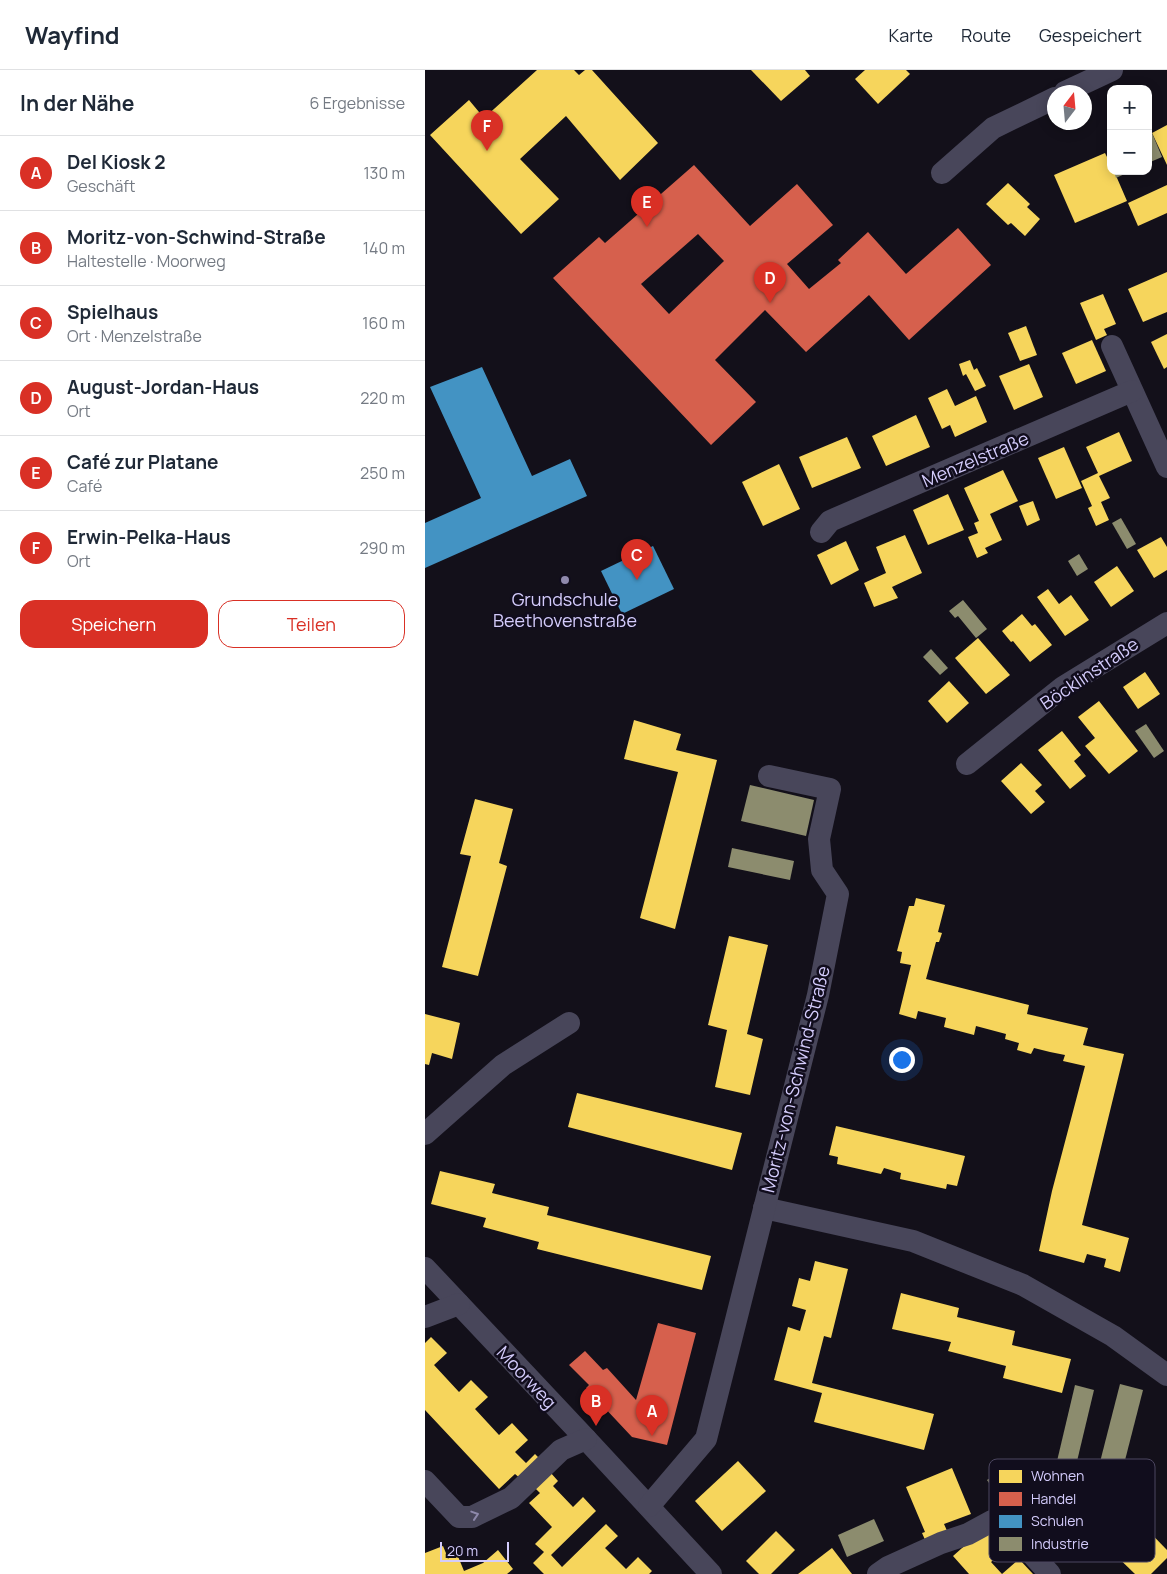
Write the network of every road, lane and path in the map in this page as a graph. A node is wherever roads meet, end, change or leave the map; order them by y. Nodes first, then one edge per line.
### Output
1 (1112, 70) edge
2 (1080, 85) edge
3 (1047, 102) edge
4 (941, 174) dead end
5 (1112, 346) dead end
6 (1132, 391) junction
7 (1167, 467) edge
8 (821, 532) dead end
9 (1167, 624) edge
10 (967, 764) dead end
11 (769, 776) dead end
12 (569, 1024) dead end
13 (425, 1134) edge
14 (764, 1208) junction
15 (425, 1268) edge
16 (453, 1298) junction
17 (425, 1302) edge
18 (425, 1317) edge
19 (1167, 1375) edge
20 (586, 1439) junction
21 (425, 1481) edge
22 (649, 1506) junction
23 (989, 1523) edge
24 (1039, 1562) edge
25 (711, 1574) edge
26 (877, 1574) edge
27 (1050, 1574) edge

1 - 2 street
3 - 4 street
5 - 6 street
6 - 7 street
6 - 8 street, Menzelstraße
9 - 10 street, Böcklinstraße
11 - 14 street, Moritz-von-Schwind-Straße
12 - 13 street
14 - 19 street
14 - 22 street, Moritz-von-Schwind-Straße
15 - 16 street, Moorweg
16 - 17 street
16 - 18 street
16 - 20 street, Moorweg
21 -> 20 street
20 - 22 street, Moorweg
22 - 25 street, Moorweg
23 - 26 street
24 - 27 street

